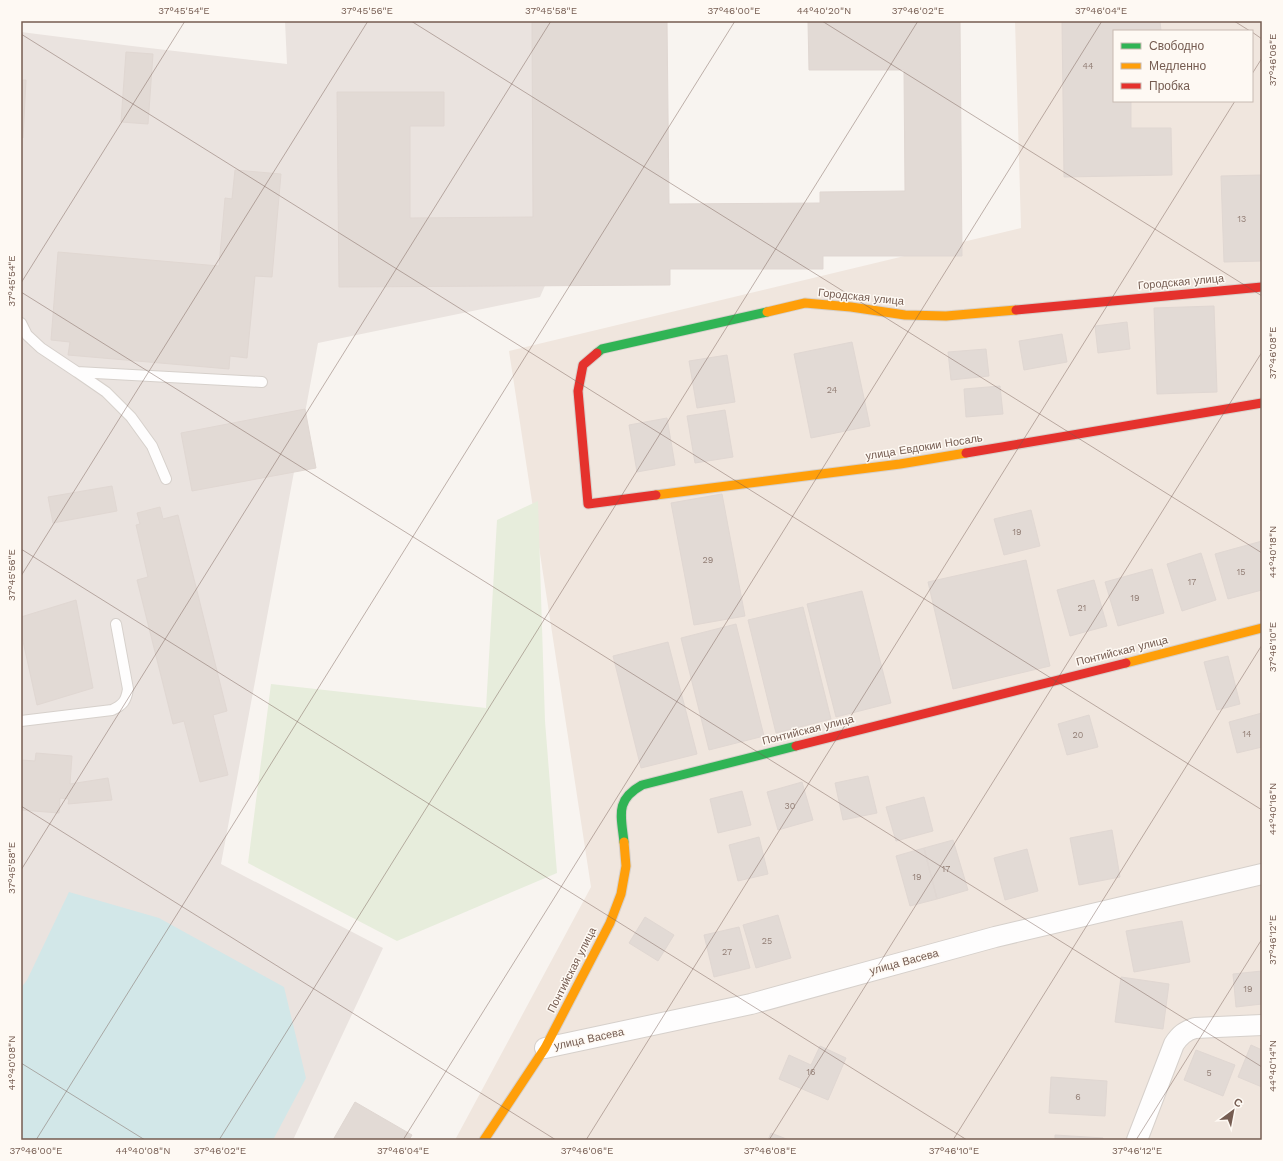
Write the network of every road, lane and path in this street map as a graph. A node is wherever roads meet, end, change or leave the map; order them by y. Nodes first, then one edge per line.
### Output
1 (1262, 287) edge
2 (21, 323) edge
3 (77, 372) junction
4 (262, 382) dead end
5 (1262, 403) edge
6 (166, 478) dead end
7 (588, 504) joint
8 (116, 624) dead end
9 (1262, 628) edge
10 (21, 721) edge
11 (1262, 874) edge
12 (1262, 1025) edge
13 (545, 1048) junction
14 (484, 1140) edge
15 (1137, 1140) edge

1 - 7 street, Городская улица
2 - 3 lane
3 - 4 lane
3 - 6 lane
5 - 7 street, улица Евдокии Носаль
8 - 10 lane
9 - 13 street, Понтийская улица
11 - 13 street, улица Васева
12 - 15 street
13 - 14 street

